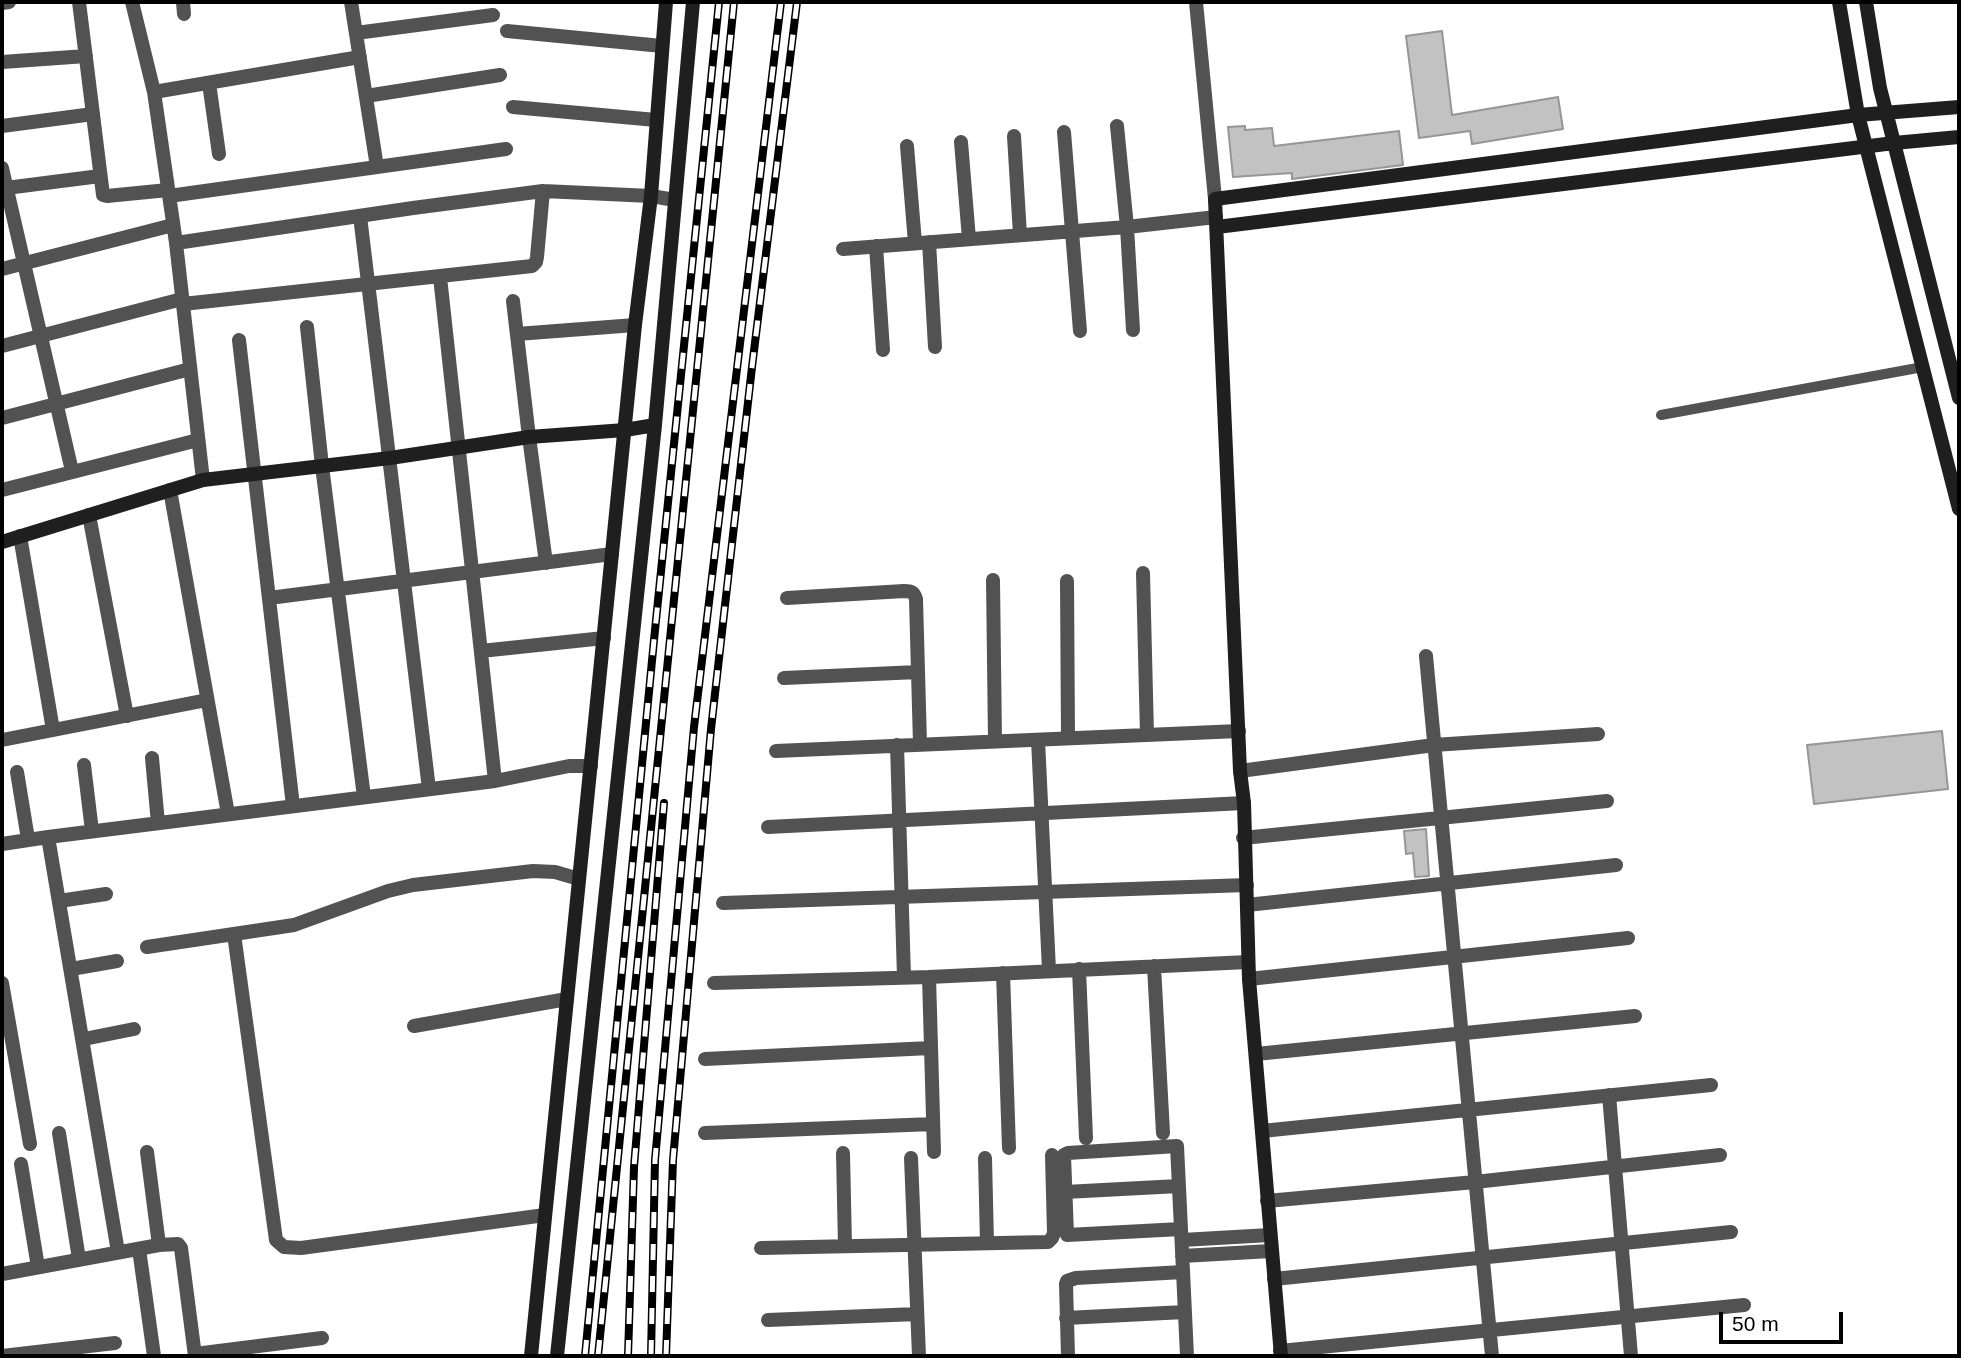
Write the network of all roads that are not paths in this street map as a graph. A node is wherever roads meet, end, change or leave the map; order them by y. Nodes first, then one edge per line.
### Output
1 (9, 2) edge
2 (79, 2) edge
3 (132, 2) edge
4 (351, 2) edge
5 (666, 2) edge
6 (693, 2) edge
7 (1196, 2) edge
8 (1839, 2) edge
9 (1866, 2) edge
10 (2, 3) edge
11 (493, 15) dead end
12 (507, 31) dead end
13 (356, 33) junction
14 (662, 46) junction
15 (86, 56) junction
16 (360, 57) junction
17 (2, 62) edge
18 (500, 75) dead end
19 (209, 83) junction
20 (154, 92) junction
21 (366, 96) junction
22 (513, 107) dead end
23 (1959, 107) edge
24 (1887, 113) junction
25 (93, 114) junction
26 (1858, 115) junction
27 (656, 120) junction
28 (2, 125) edge
29 (1117, 126) dead end
30 (1064, 132) dead end
31 (1014, 136) dead end
32 (1959, 137) edge
33 (961, 142) dead end
34 (1894, 143) junction
35 (907, 146) dead end
36 (1866, 146) junction
37 (506, 149) dead end
38 (219, 155) dead end
39 (377, 167) junction
40 (2, 168) edge
41 (100, 176) junction
42 (543, 191) junction
43 (168, 193) junction
44 (5, 195) edge
45 (651, 196) junction
46 (1215, 199) junction
47 (675, 200) junction
48 (360, 216) junction
49 (1216, 222) junction
50 (173, 225) junction
51 (1127, 227) junction
52 (1072, 230) junction
53 (1020, 234) junction
54 (970, 239) junction
55 (176, 243) junction
56 (922, 243) junction
57 (876, 246) junction
58 (843, 249) dead end
59 (23, 264) junction
60 (2, 269) edge
61 (440, 277) junction
62 (368, 284) junction
63 (513, 301) dead end
64 (183, 302) junction
65 (635, 325) junction
66 (307, 327) dead end
67 (1133, 330) dead end
68 (1080, 331) dead end
69 (517, 334) junction
70 (42, 336) junction
71 (239, 340) dead end
72 (2, 346) edge
73 (935, 347) dead end
74 (883, 350) dead end
75 (1923, 367) junction
76 (190, 369) junction
77 (1959, 398) edge
78 (57, 404) junction
79 (1661, 415) dead end
80 (2, 418) edge
81 (655, 425) junction
82 (625, 430) junction
83 (529, 437) junction
84 (198, 440) junction
85 (459, 448) junction
86 (390, 458) junction
87 (322, 466) junction
88 (72, 471) junction
89 (254, 474) junction
90 (203, 480) junction
91 (2, 489) edge
92 (170, 490) junction
93 (1959, 509) edge
94 (89, 515) junction
95 (20, 536) junction
96 (2, 542) edge
97 (612, 554) junction
98 (546, 563) junction
99 (473, 572) junction
100 (1143, 573) dead end
101 (993, 580) dead end
102 (405, 581) junction
103 (1067, 581) dead end
104 (338, 589) junction
105 (269, 598) junction
106 (787, 598) dead end
107 (604, 638) junction
108 (481, 650) junction
109 (1426, 656) dead end
110 (918, 672) junction
111 (784, 678) dead end
112 (207, 700) junction
113 (127, 716) junction
114 (53, 730) junction
115 (1239, 731) junction
116 (1598, 734) dead end
117 (1147, 735) junction
118 (1068, 738) junction
119 (2, 740) edge
120 (1038, 740) junction
121 (995, 741) junction
122 (919, 744) junction
123 (897, 745) junction
124 (1434, 745) junction
125 (776, 751) dead end
126 (152, 758) dead end
127 (84, 765) dead end
128 (591, 766) junction
129 (1240, 771) junction
130 (16, 772) dead end
131 (495, 781) junction
132 (429, 789) junction
133 (364, 797) junction
134 (1607, 801) dead end
135 (1244, 803) junction
136 (293, 806) junction
137 (1043, 813) junction
138 (228, 814) junction
139 (1441, 818) junction
140 (900, 820) junction
141 (158, 823) junction
142 (768, 827) dead end
143 (92, 831) junction
144 (48, 836) junction
145 (1243, 838) junction
146 (27, 839) junction
147 (2, 844) edge
148 (1615, 865) dead end
149 (579, 878) junction
150 (1447, 883) junction
151 (1247, 885) junction
152 (1046, 891) junction
153 (106, 894) dead end
154 (902, 897) junction
155 (59, 901) junction
156 (723, 903) dead end
157 (1247, 905) junction
158 (234, 934) junction
159 (1628, 938) dead end
160 (147, 947) dead end
161 (1454, 956) junction
162 (117, 961) dead end
163 (1248, 962) junction
164 (1154, 966) junction
165 (71, 969) junction
166 (1080, 969) junction
167 (1049, 970) junction
168 (1003, 973) junction
169 (929, 976) junction
170 (904, 977) junction
171 (1249, 979) junction
172 (2, 983) edge
173 (714, 983) dead end
174 (567, 999) junction
175 (4, 1005) edge
176 (1635, 1016) dead end
177 (414, 1026) dead end
178 (134, 1029) dead end
179 (1461, 1033) junction
180 (83, 1039) junction
181 (563, 1045) junction
182 (590, 1048) junction
183 (930, 1048) junction
184 (1256, 1054) junction
185 (705, 1059) dead end
186 (1712, 1085) dead end
187 (1609, 1095) junction
188 (1468, 1110) junction
189 (933, 1124) junction
190 (1262, 1131) junction
191 (60, 1133) dead end
192 (705, 1133) dead end
193 (1163, 1133) dead end
194 (1086, 1138) dead end
195 (30, 1144) dead end
196 (1009, 1148) dead end
197 (147, 1152) dead end
198 (934, 1152) dead end
199 (843, 1153) dead end
200 (1052, 1155) dead end
201 (1720, 1155) dead end
202 (911, 1158) dead end
203 (985, 1158) dead end
204 (22, 1164) dead end
205 (1615, 1167) junction
206 (1475, 1182) junction
207 (1179, 1186) junction
208 (1065, 1192) junction
209 (1267, 1201) junction
210 (545, 1215) junction
211 (1731, 1233) dead end
212 (1181, 1235) junction
213 (1270, 1235) junction
214 (987, 1243) junction
215 (1621, 1244) junction
216 (159, 1245) junction
217 (915, 1245) junction
218 (845, 1246) junction
219 (761, 1248) dead end
220 (139, 1249) junction
221 (1271, 1251) junction
222 (118, 1252) junction
223 (1182, 1256) junction
224 (1482, 1258) junction
225 (79, 1259) junction
226 (38, 1267) junction
227 (1183, 1272) junction
228 (2, 1274) edge
229 (1274, 1279) junction
230 (1744, 1305) dead end
231 (1185, 1312) junction
232 (918, 1314) junction
233 (1628, 1317) junction
234 (1066, 1318) junction
235 (768, 1320) dead end
236 (1489, 1330) junction
237 (322, 1338) dead end
238 (115, 1343) dead end
239 (1281, 1353) edge
240 (195, 1355) edge
241 (2, 1356) edge
242 (153, 1356) edge
243 (531, 1356) edge
244 (557, 1356) edge
245 (919, 1356) edge
246 (1068, 1356) edge
247 (1187, 1356) edge
248 (1492, 1356) edge
249 (1631, 1356) edge

1 - 10 street
2 - 15 street
3 - 20 street
4 - 13 street
5 - 14 street
6 - 47 street
7 - 46 street
8 - 26 street
9 - 24 street
11 - 13 street
12 - 14 street
13 - 16 street
14 - 27 street
15 - 17 street
15 - 25 street
16 - 19 street
16 - 21 street
18 - 21 street
19 - 20 street
19 - 38 street
20 - 43 street
21 - 39 street
22 - 27 street
23 - 24 street
24 - 26 street
24 - 34 street
25 - 28 street
25 - 41 street
26 - 36 street
26 - 46 street
27 - 45 street
29 - 51 street
30 - 52 street
31 - 53 street
32 - 34 street
33 - 54 street
34 - 36 street
34 - 77 street
35 - 56 street
36 - 49 street
36 - 75 street
37 - 39 street
39 - 43 street
40 - 44 street
41 - 43 street
41 - 44 street
42 - 45 street
42 - 48 street
42 - 61 street
43 - 50 street
44 - 59 street
45 - 47 street
45 - 65 street
46 - 49 street
47 - 81 street
48 - 55 street
48 - 62 street
49 - 51 street
49 - 115 street
50 - 55 street
50 - 59 street
51 - 52 street
51 - 67 street
52 - 53 street
52 - 68 street
53 - 54 street
54 - 56 street
55 - 64 street
56 - 57 street
56 - 73 street
57 - 58 street
57 - 74 street
59 - 60 street
59 - 70 street
61 - 62 street
61 - 85 street
62 - 64 street
62 - 86 street
63 - 69 street
64 - 70 street
64 - 76 street
65 - 69 street
65 - 82 street
66 - 87 street
69 - 83 street
70 - 72 street
70 - 78 street
71 - 89 street
75 - 79 lane
75 - 93 street
76 - 78 street
76 - 84 street
78 - 80 street
78 - 88 street
81 - 82 street
81 - 182 street
82 - 83 street
82 - 97 street
83 - 85 street
83 - 98 street
84 - 88 street
84 - 90 street
85 - 86 street
85 - 99 street
86 - 87 street
86 - 102 street
87 - 89 street
87 - 104 street
88 - 91 street
89 - 90 street
89 - 105 street
90 - 92 street
92 - 94 street
92 - 112 street
94 - 95 street
94 - 113 street
95 - 96 street
95 - 114 street
97 - 98 street
97 - 107 street
98 - 99 street
99 - 102 street
99 - 108 street
100 - 117 street
101 - 121 street
102 - 104 street
102 - 132 street
103 - 118 street
104 - 105 street
104 - 133 street
105 - 136 street
106 - 110 street
107 - 108 street
107 - 128 street
108 - 131 street
109 - 124 street
110 - 111 street
110 - 122 street
112 - 113 street
112 - 138 street
113 - 114 street
114 - 119 street
115 - 117 street
115 - 129 street
116 - 124 street
117 - 118 street
118 - 120 street
120 - 121 street
120 - 137 street
121 - 122 street
122 - 123 street
123 - 125 street
123 - 140 street
124 - 129 street
124 - 139 street
126 - 141 street
127 - 143 street
128 - 131 street
128 - 149 street
129 - 135 street
130 - 146 street
131 - 132 street
132 - 133 street
133 - 136 street
134 - 139 street
135 - 137 street
135 - 145 street
136 - 138 street
137 - 140 street
137 - 152 street
138 - 141 street
139 - 145 street
139 - 150 street
140 - 142 street
140 - 154 street
141 - 143 street
143 - 144 street
144 - 146 street
144 - 155 street
145 - 151 street
146 - 147 street
148 - 150 street
149 - 158 street
149 - 174 street
150 - 157 street
150 - 161 street
151 - 152 street
151 - 157 street
152 - 154 street
152 - 167 street
153 - 155 street
154 - 156 street
154 - 170 street
155 - 165 street
157 - 163 street
158 - 160 street
158 - 210 street
159 - 161 street
161 - 171 street
161 - 179 street
162 - 165 street
163 - 164 street
163 - 171 street
164 - 166 street
164 - 193 street
165 - 180 street
166 - 167 street
166 - 194 street
167 - 168 street
168 - 169 street
168 - 196 street
169 - 170 street
169 - 183 street
170 - 173 street
171 - 184 street
172 - 175 street
174 - 177 street
174 - 181 street
175 - 195 street
176 - 179 street
178 - 180 street
179 - 184 street
179 - 188 street
180 - 222 street
181 - 182 street
181 - 210 street
182 - 244 street
183 - 185 street
183 - 189 street
184 - 190 street
186 - 187 street
187 - 188 street
187 - 205 street
188 - 190 street
188 - 206 street
189 - 192 street
189 - 198 street
190 - 209 street
191 - 225 street
197 - 216 street
199 - 218 street
200 - 214 street
201 - 205 street
202 - 217 street
203 - 214 street
204 - 226 street
205 - 206 street
205 - 215 street
206 - 209 street
206 - 224 street
207 - 208 street
207 - 208 street
207 - 212 street
208 - 212 street
209 - 213 street
210 - 243 street
211 - 215 street
212 - 213 street
212 - 223 street
213 - 221 street
214 - 217 street
215 - 224 street
215 - 233 street
216 - 220 street
216 - 240 street
217 - 218 street
217 - 232 street
218 - 219 street
220 - 222 street
220 - 242 street
221 - 223 street
221 - 229 street
222 - 225 street
223 - 227 street
224 - 229 street
224 - 236 street
225 - 226 street
226 - 228 street
227 - 231 street
227 - 234 street
229 - 239 street
230 - 233 street
231 - 234 street
231 - 247 street
232 - 235 street
232 - 245 street
233 - 236 street
233 - 249 street
234 - 246 street
236 - 239 street
236 - 248 street
237 - 240 street
238 - 241 street

